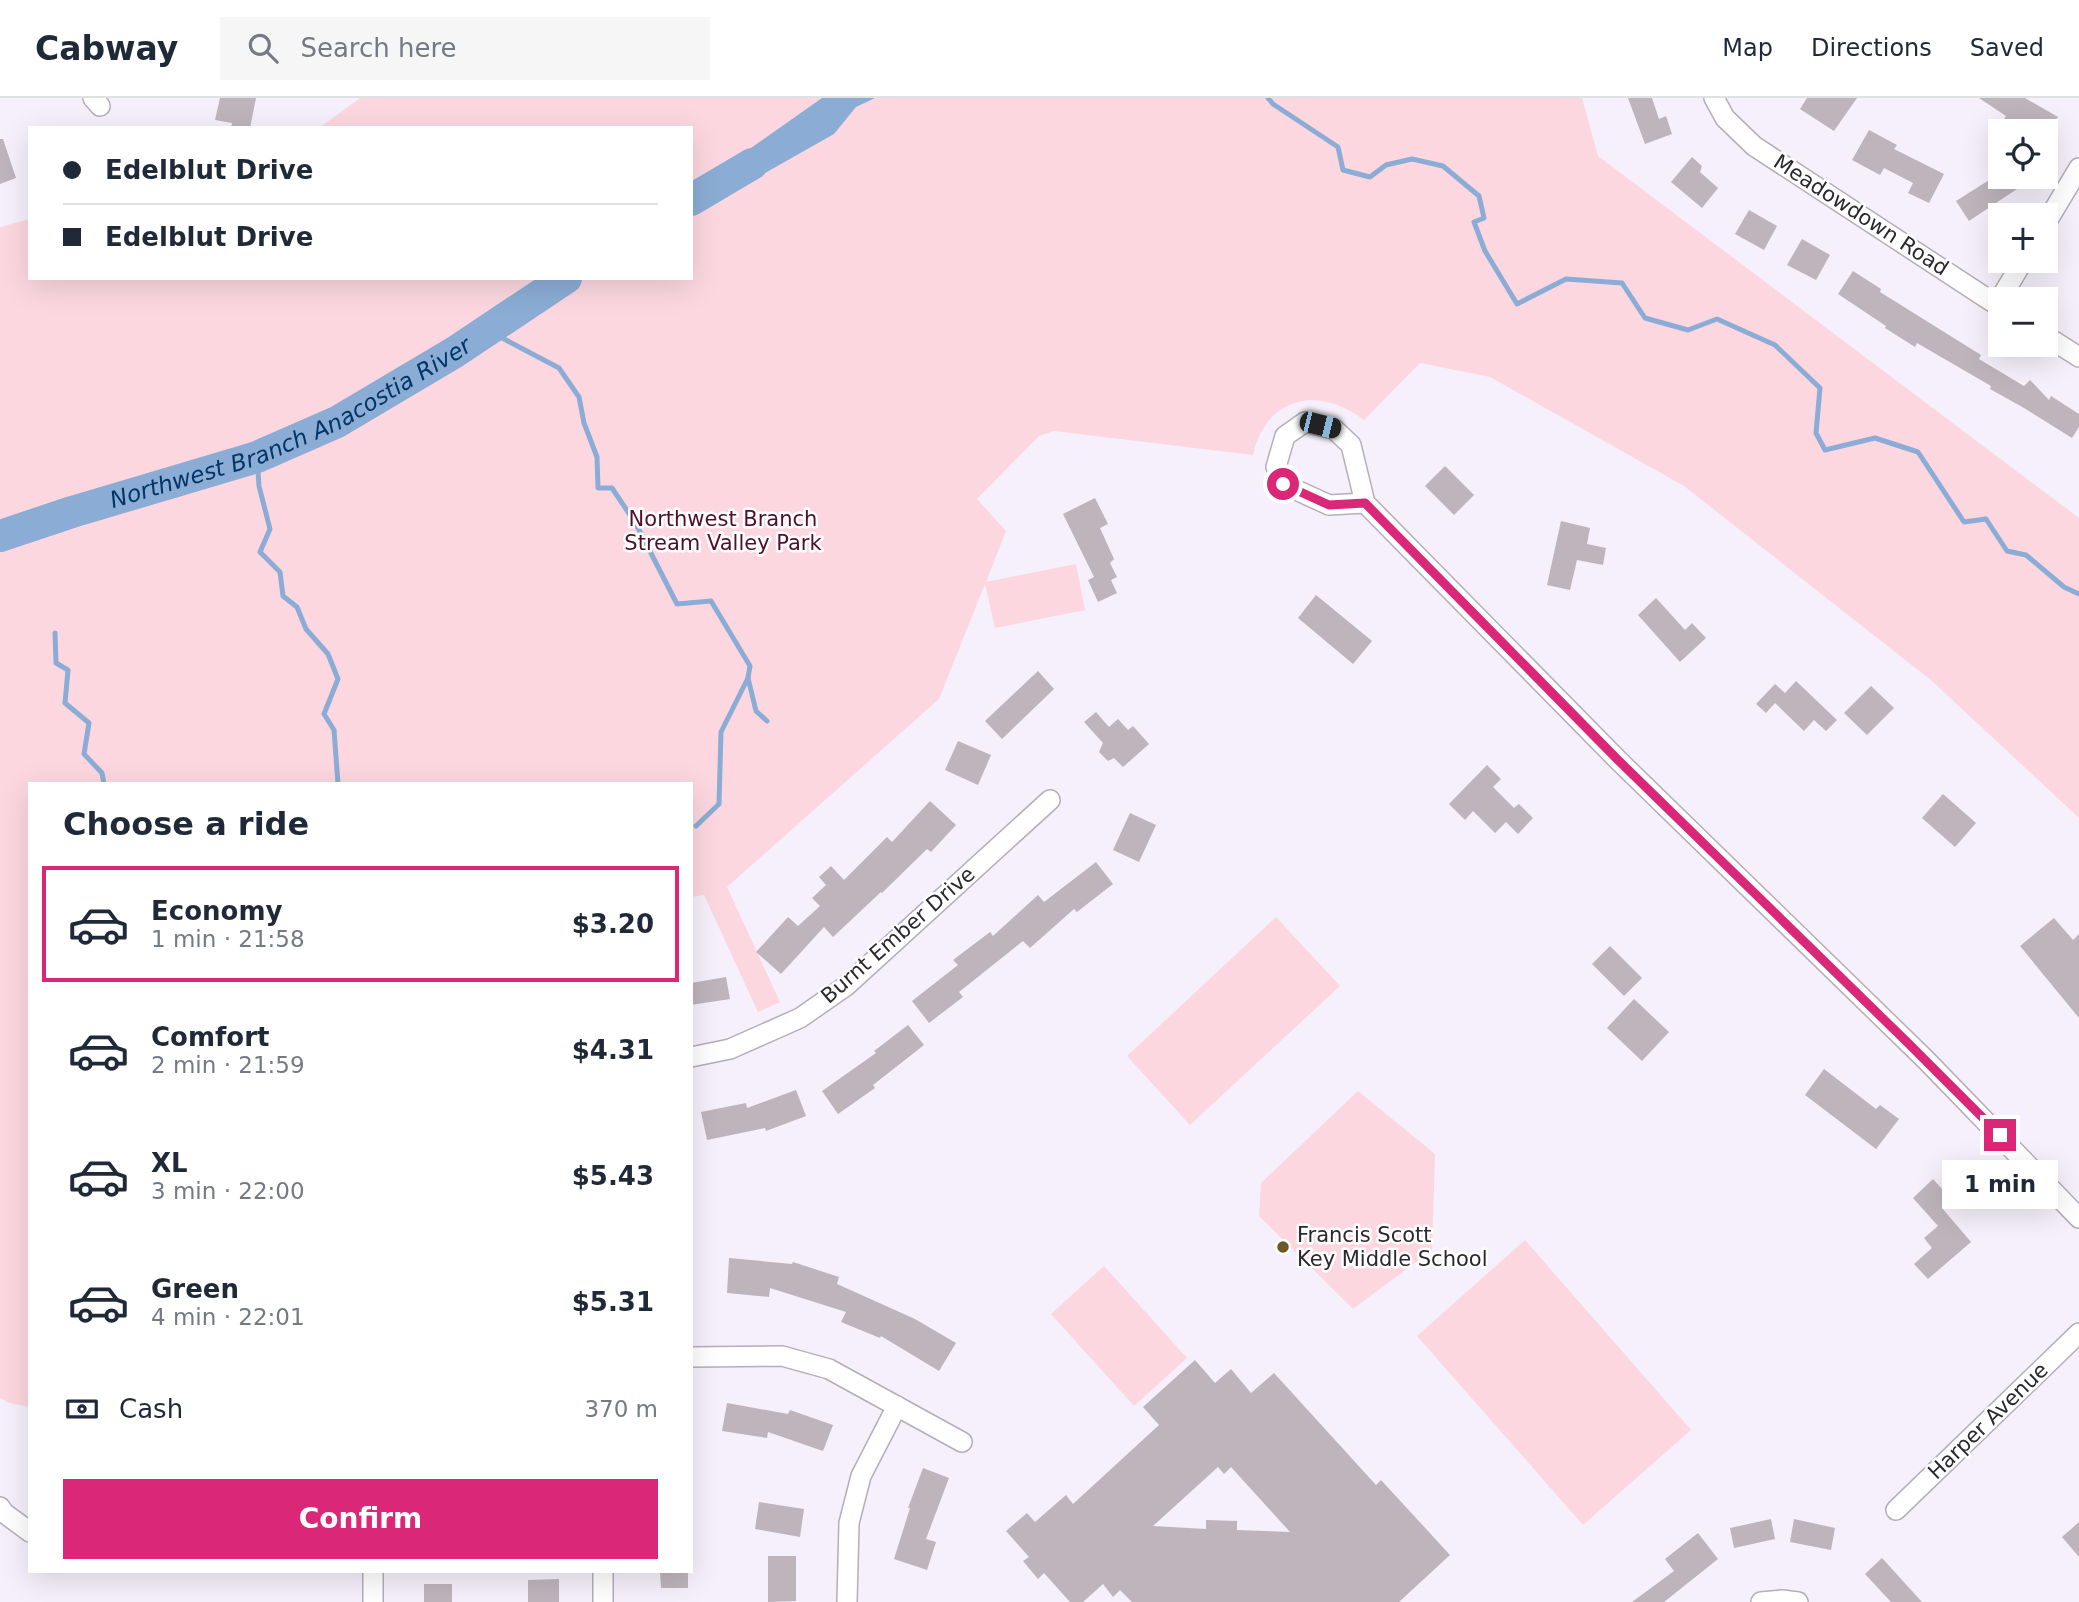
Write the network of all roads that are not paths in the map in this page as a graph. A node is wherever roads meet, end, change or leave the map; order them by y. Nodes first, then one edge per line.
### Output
1 (1714, 98) edge
2 (2079, 168) edge
3 (2058, 203) edge
4 (1988, 298) edge
5 (2058, 344) edge
6 (2079, 357) edge
7 (1365, 503) junction
8 (1050, 800) dead end
9 (693, 1057) edge
10 (2079, 1218) edge
11 (2079, 1333) edge
12 (693, 1357) edge
13 (897, 1406) junction
14 (962, 1442) dead end
15 (0, 1507) edge
16 (1896, 1510) dead end
17 (28, 1531) edge
18 (373, 1573) edge
19 (603, 1573) edge
20 (373, 1602) edge
21 (603, 1602) edge
22 (847, 1602) edge
23 (1761, 1602) edge
24 (1798, 1602) edge

1 - 4 street, Meadowdown Road
2 - 3 street
5 - 6 street
7 - 7 street
7 - 10 street
8 - 9 street, Burnt Ember Drive
11 - 16 street, Harper Avenue
12 - 13 street
13 - 14 street
13 - 22 street
15 - 17 street
18 - 20 street
19 - 21 street
23 - 24 street

